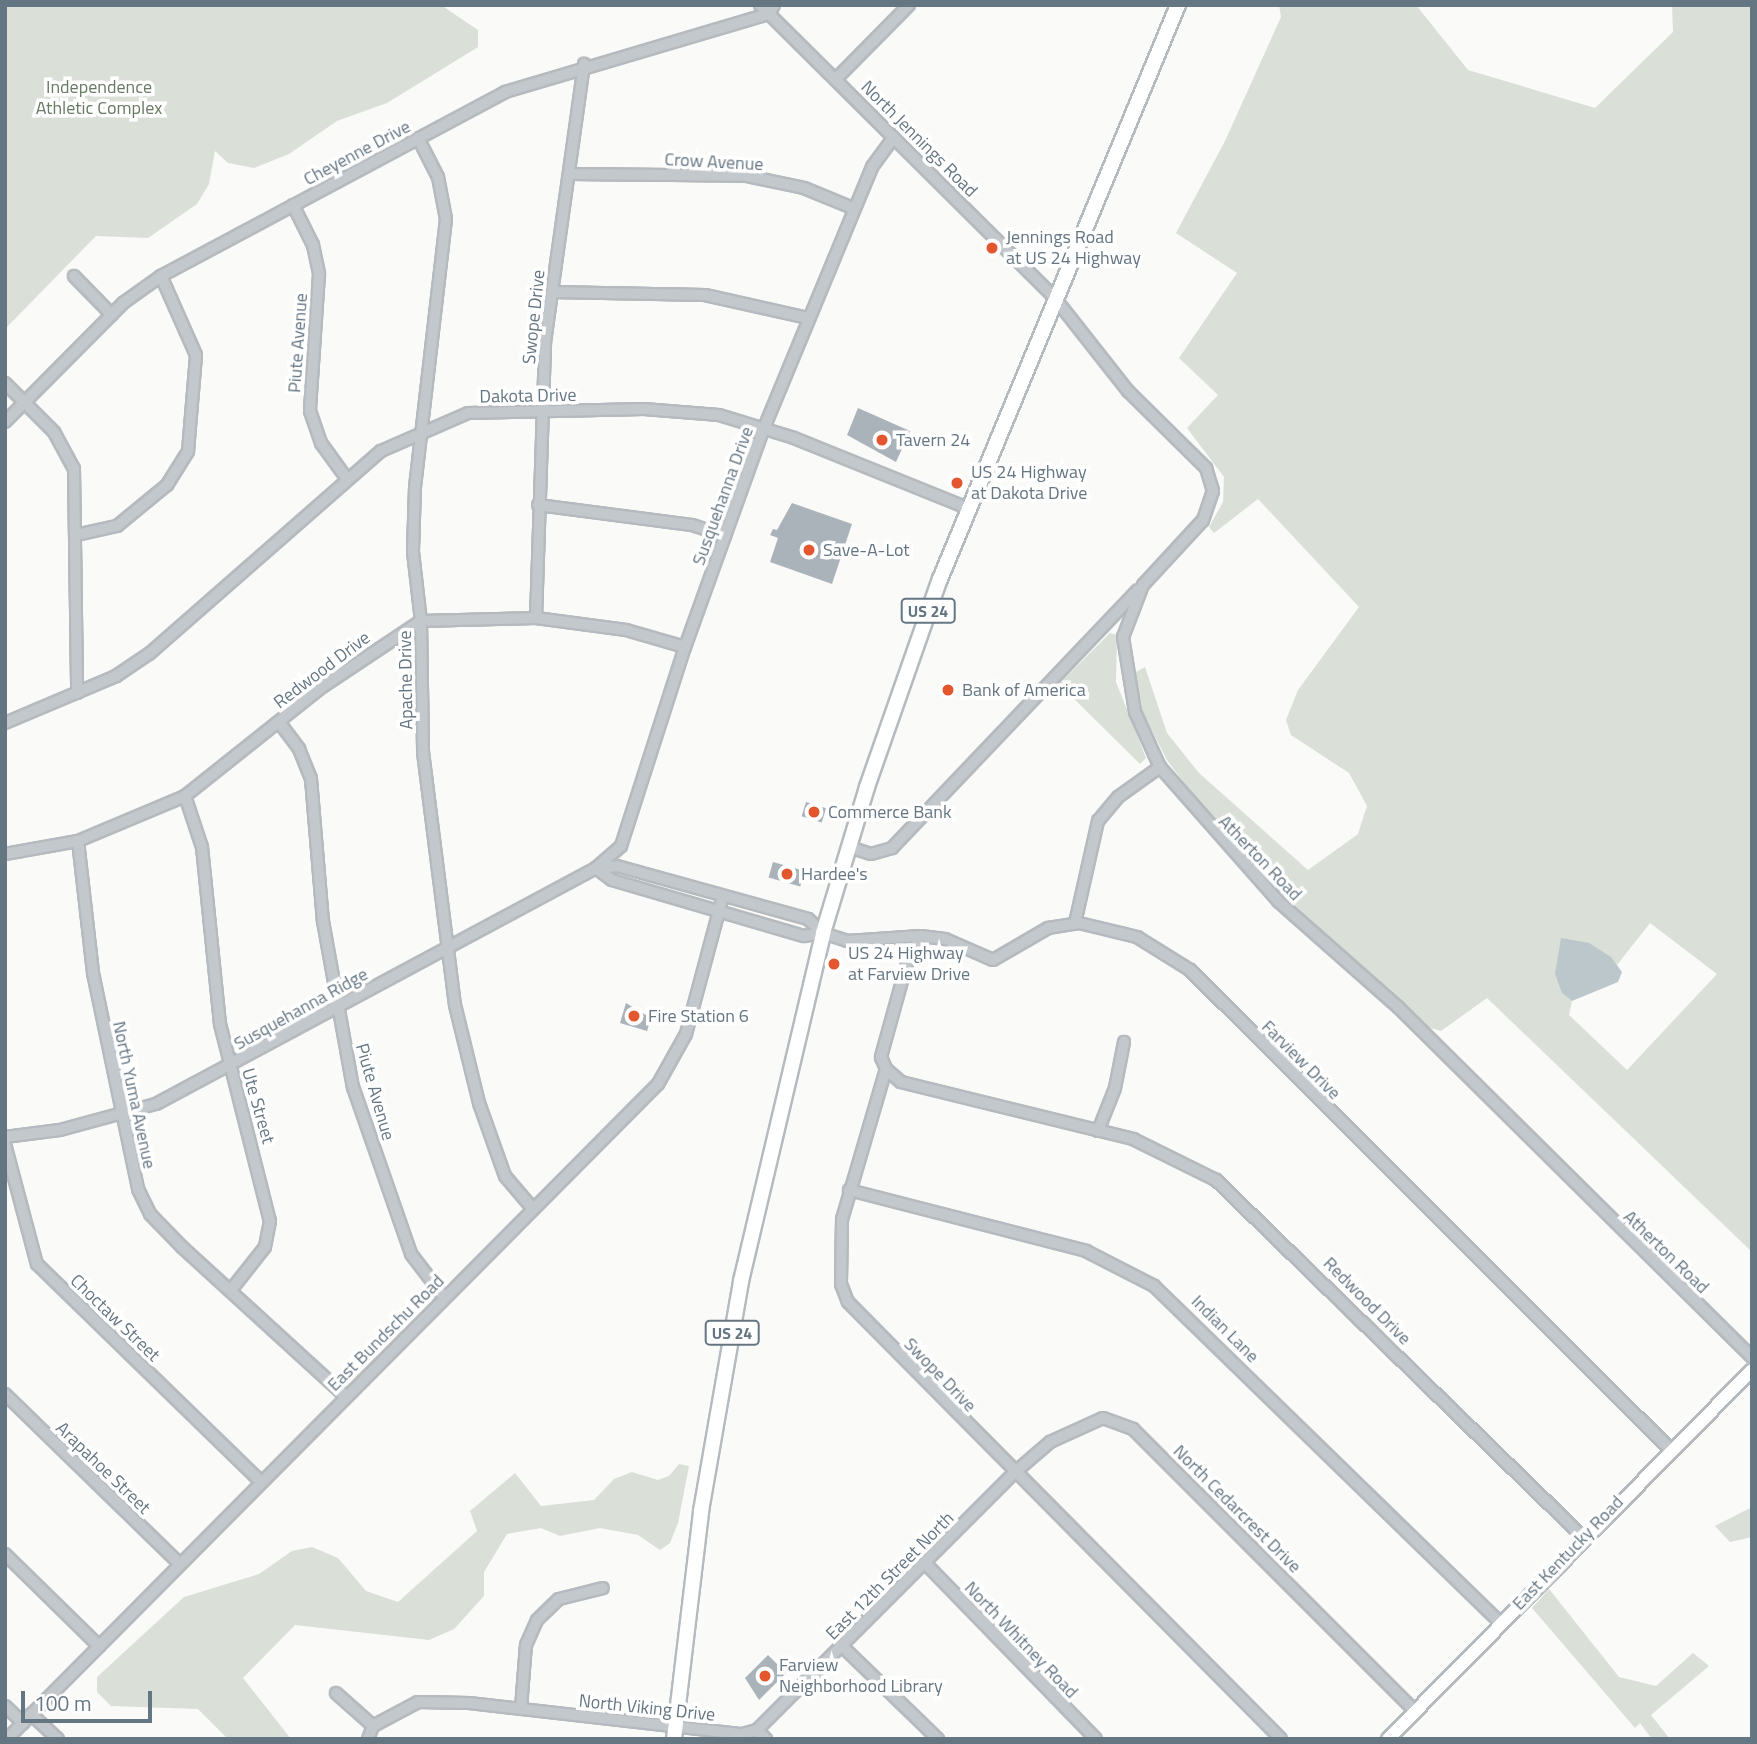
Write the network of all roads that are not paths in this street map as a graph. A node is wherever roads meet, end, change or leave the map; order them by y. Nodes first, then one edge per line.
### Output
1 (760, 5) edge
2 (909, 5) edge
3 (1178, 5) edge
4 (771, 9) edge
5 (584, 64) junction
6 (836, 79) junction
7 (894, 137) junction
8 (418, 138) junction
9 (569, 174) junction
10 (293, 205) junction
11 (853, 208) junction
12 (74, 276) dead end
13 (161, 276) junction
14 (552, 292) junction
15 (1054, 297) junction
16 (112, 315) junction
17 (808, 318) junction
18 (5, 383) edge
19 (25, 403) junction
20 (541, 411) junction
21 (5, 422) edge
22 (764, 428) junction
23 (423, 429) junction
24 (348, 479) junction
25 (538, 505) junction
26 (967, 508) junction
27 (76, 535) junction
28 (725, 536) junction
29 (1143, 585) junction
30 (536, 618) junction
31 (421, 621) junction
32 (685, 647) junction
33 (77, 693) junction
34 (279, 722) junction
35 (5, 723) edge
36 (1160, 767) junction
37 (185, 796) junction
38 (78, 841) junction
39 (849, 847) junction
40 (5, 854) edge
41 (596, 868) junction
42 (723, 895) junction
43 (763, 907) junction
44 (719, 910) junction
45 (758, 923) junction
46 (1075, 923) junction
47 (823, 933) junction
48 (921, 936) junction
49 (447, 946) junction
50 (340, 1006) junction
51 (1124, 1042) dead end
52 (230, 1065) junction
53 (886, 1069) junction
54 (122, 1115) junction
55 (1098, 1131) junction
56 (5, 1137) edge
57 (5, 1144) edge
58 (849, 1190) junction
59 (533, 1209) junction
60 (231, 1290) junction
61 (444, 1297) junction
62 (1752, 1357) edge
63 (1752, 1370) edge
64 (5, 1394) edge
65 (345, 1396) junction
66 (1670, 1449) junction
67 (1014, 1473) junction
68 (260, 1481) junction
69 (1584, 1538) junction
70 (5, 1554) edge
71 (179, 1563) junction
72 (925, 1563) junction
73 (603, 1588) dead end
74 (1500, 1623) junction
75 (99, 1646) junction
76 (842, 1646) junction
77 (336, 1693) dead end
78 (5, 1706) edge
79 (521, 1708) junction
80 (1415, 1711) junction
81 (32, 1714) junction
82 (23, 1723) junction
83 (373, 1726) junction
84 (757, 1730) junction
85 (675, 1733) edge
86 (7, 1739) edge
87 (58, 1739) edge
88 (368, 1739) edge
89 (766, 1739) edge
90 (937, 1739) edge
91 (1096, 1739) edge
92 (1281, 1739) edge
93 (1388, 1739) edge

1 - 4 street, North Jennings Road
2 - 6 street
3 - 15 highway, US 24
4 - 5 street, Cheyenne Drive
4 - 6 street, North Jennings Road
5 - 8 street, Cheyenne Drive
5 - 9 street, Swope Drive
6 - 7 street, North Jennings Road
7 - 11 street, Susquehanna Drive
7 - 15 street, North Jennings Road
8 - 10 street, Cheyenne Drive
8 - 23 street, Apache Drive
9 - 11 street, Crow Avenue
9 - 14 street, Swope Drive
10 - 13 street, Cheyenne Drive
10 - 24 street, Piute Avenue
11 - 17 street, Susquehanna Drive
12 - 16 street
13 - 16 street, Cheyenne Drive
13 - 27 street
14 - 17 street
14 - 20 street, Swope Drive
15 - 26 highway, US 24
15 - 29 street, Atherton Road
16 - 19 street, Cheyenne Drive
17 - 22 street, Susquehanna Drive
18 - 19 street
19 - 21 street, Cheyenne Drive
19 - 27 street
20 - 22 street, Dakota Drive
20 - 23 street, Dakota Drive
20 - 25 street, Swope Drive
22 - 26 street, Dakota Drive
22 - 28 street, Susquehanna Drive
23 - 24 street, Dakota Drive
23 - 31 street, Apache Drive
24 - 33 street, Dakota Drive
25 - 28 street
25 - 30 street, Swope Drive
26 - 39 highway, US 24
27 - 33 street
28 - 32 street, Susquehanna Drive
29 - 36 street, Atherton Road
29 - 39 street
30 - 31 street
30 - 32 street
31 - 34 street, Redwood Drive
31 - 49 street, Apache Drive
32 - 41 street, Susquehanna Drive
33 - 35 street, Dakota Drive
34 - 37 street, Redwood Drive
34 - 50 street, Piute Avenue
36 - 46 street
36 - 62 street, Atherton Road
37 - 38 street, Redwood Drive
37 - 52 street, Ute Street
38 - 40 street, Redwood Drive
38 - 54 street, North Yuma Avenue
39 - 47 highway, US 24
41 - 42 street
41 - 44 street
41 - 49 street, Susquehanna Ridge
42 - 43 street
42 - 44 street, East Bundschu Road
43 - 45 street
43 - 47 street
44 - 45 street
44 - 59 street, East Bundschu Road
45 - 47 street
46 - 48 street, Farview Drive
46 - 66 street, Farview Drive
47 - 48 street, Farview Drive
47 - 85 highway, US 24
48 - 53 street, Swope Drive
49 - 50 street, Susquehanna Ridge
49 - 59 street, Apache Drive
50 - 52 street, Susquehanna Ridge
50 - 61 street, Piute Avenue
51 - 55 street
52 - 54 street, Susquehanna Ridge
52 - 60 street, Ute Street
53 - 55 street, Redwood Drive
53 - 58 street, Swope Drive
54 - 56 street, Susquehanna Ridge
54 - 60 street, North Yuma Avenue
55 - 69 street, Redwood Drive
57 - 68 street, Choctaw Street
58 - 67 street, Swope Drive
58 - 74 street, Indian Lane
59 - 61 street, East Bundschu Road
60 - 65 street, North Yuma Avenue
61 - 65 street, East Bundschu Road
63 - 66 main road, East Kentucky Road
64 - 71 street, Arapahoe Street
65 - 68 street, East Bundschu Road
66 - 69 main road, East Kentucky Road
67 - 72 street, East 12th Street North
67 - 80 street, North Cedarcrest Drive
67 - 92 street, Swope Drive
68 - 71 street, East Bundschu Road
69 - 74 main road, East Kentucky Road
70 - 75 street
71 - 75 street, East Bundschu Road
72 - 76 street, East 12th Street North
72 - 91 street, North Whitney Road
73 - 79 street
74 - 80 main road, East Kentucky Road
75 - 81 street, East Bundschu Road
76 - 84 street, East 12th Street North
76 - 90 street
77 - 83 street
78 - 82 street
79 - 83 street, North Viking Drive
79 - 85 street, North Viking Drive
80 - 93 main road, East Kentucky Road
81 - 82 street, East Bundschu Road
81 - 87 street
82 - 86 street, East Bundschu Road
83 - 88 street
84 - 85 street, North Viking Drive
84 - 89 street

